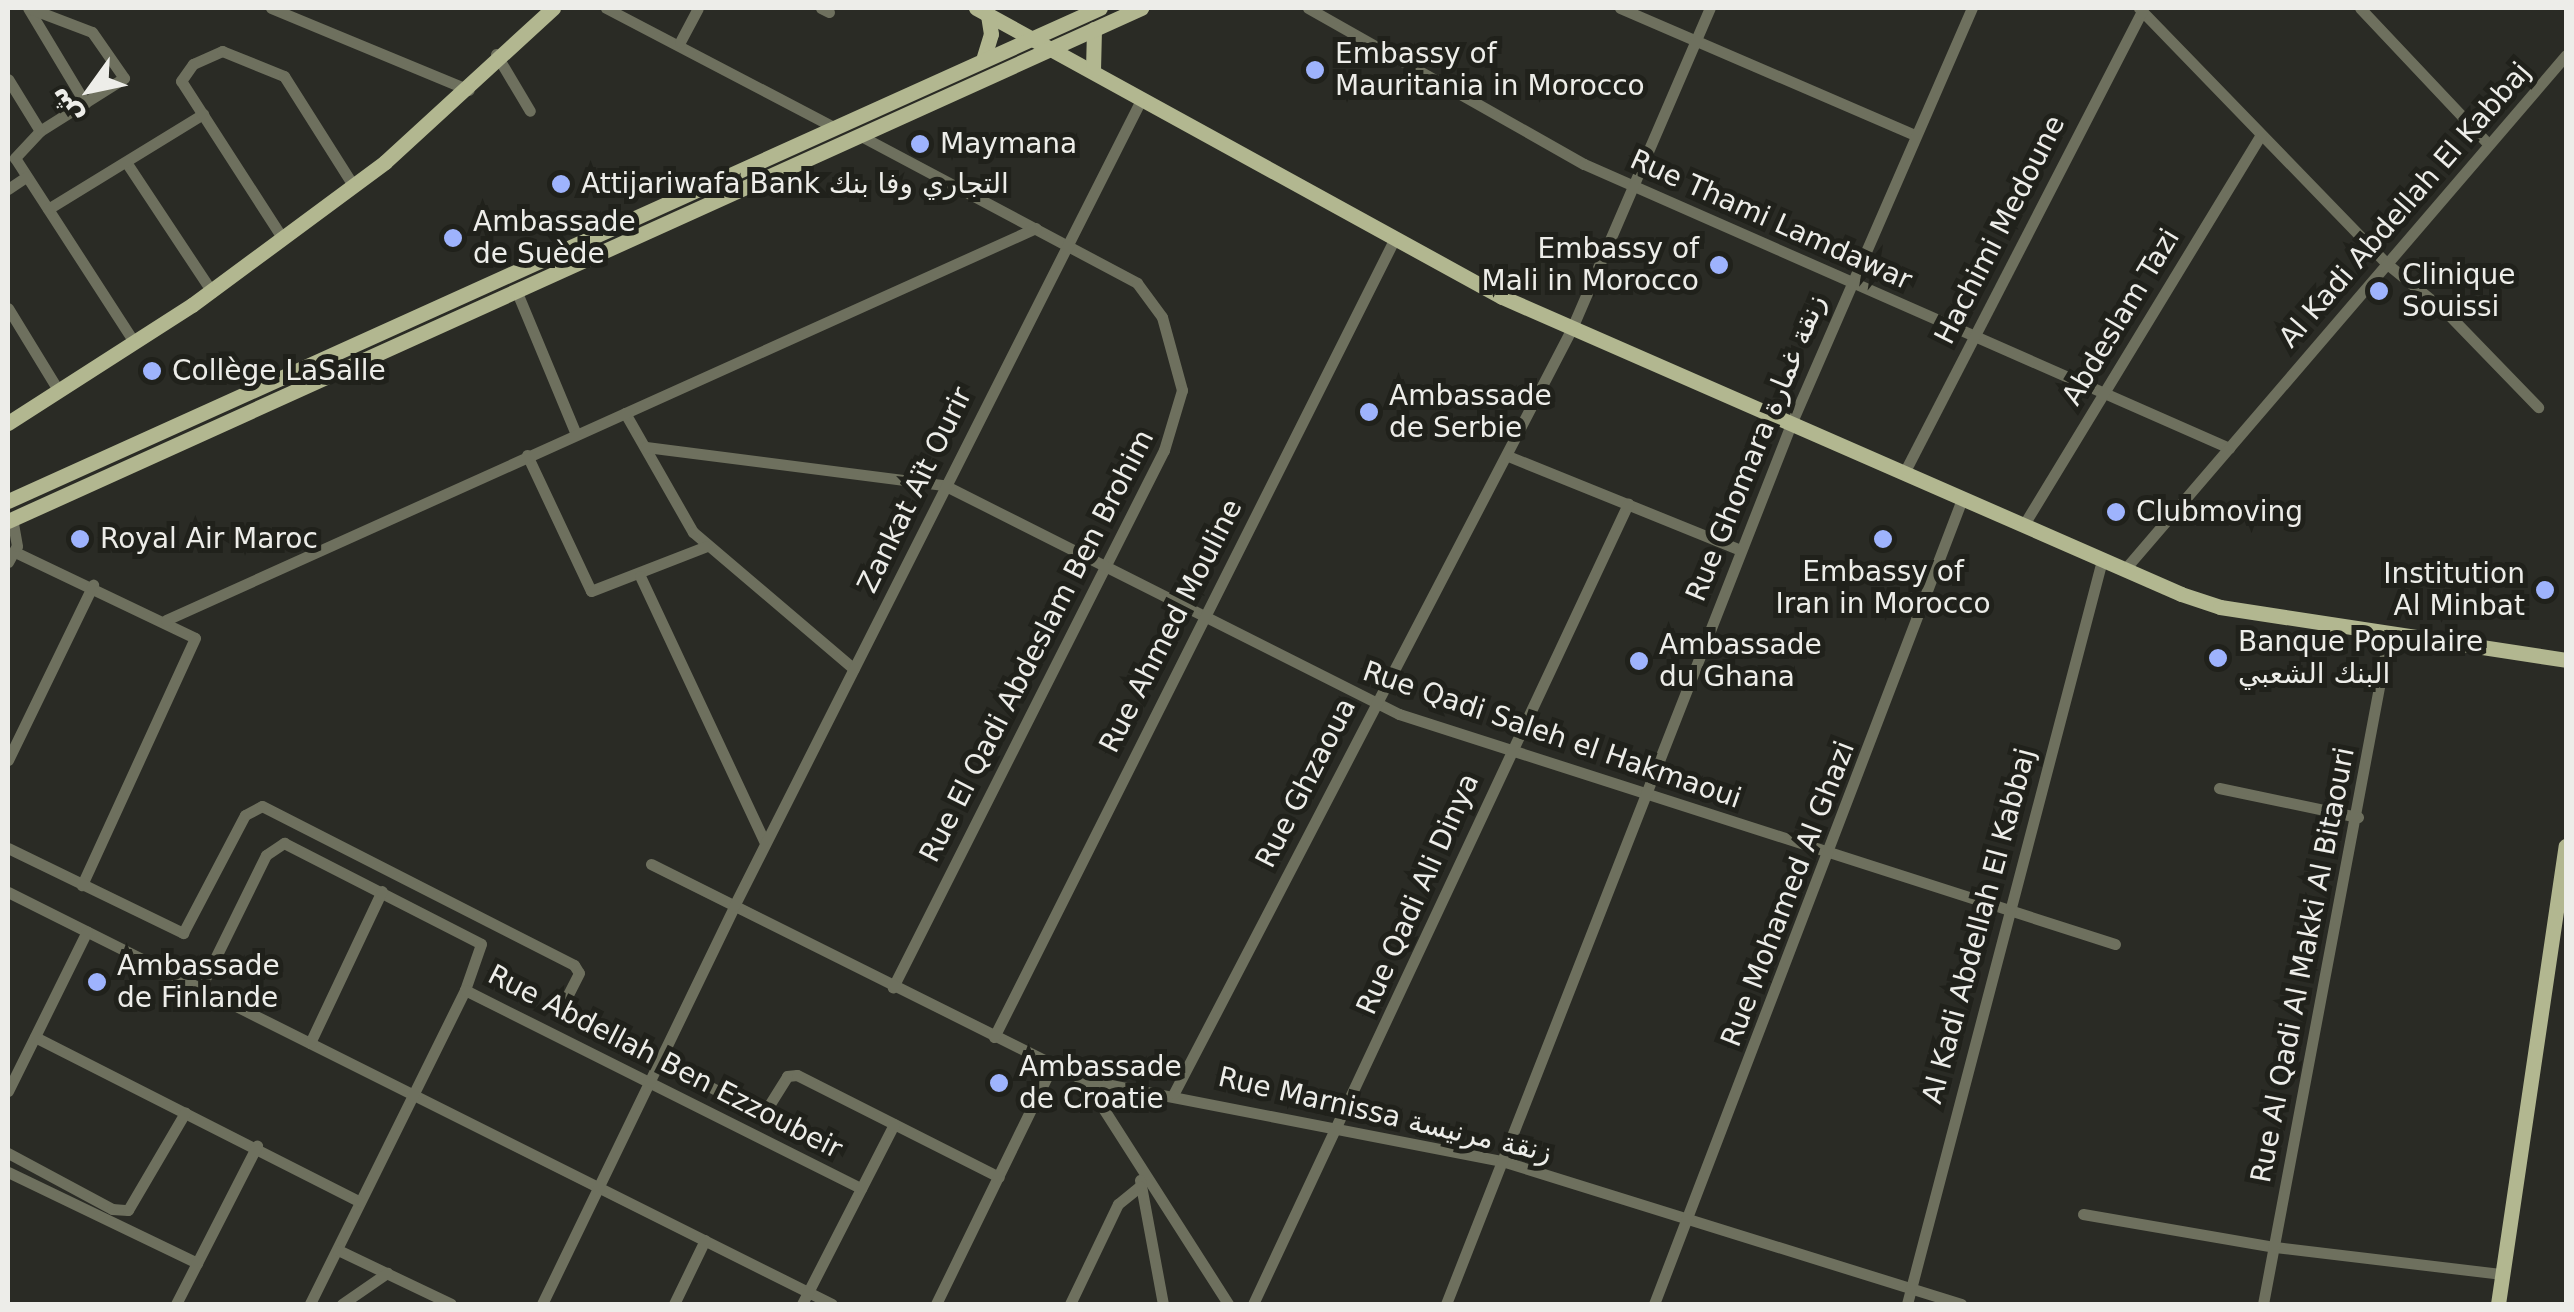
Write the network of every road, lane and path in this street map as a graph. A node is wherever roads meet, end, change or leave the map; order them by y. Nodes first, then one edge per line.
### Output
1 (29, 8) edge
2 (271, 8) edge
3 (542, 8) edge
4 (606, 8) edge
5 (698, 8) edge
6 (1100, 8) edge
7 (1141, 8) edge
8 (1308, 8) edge
9 (1620, 8) edge
10 (1710, 8) edge
11 (1972, 8) edge
12 (2360, 8) edge
13 (2141, 9) edge
14 (982, 11) edge
15 (1094, 29) junction
16 (1032, 38) junction
17 (680, 42) junction
18 (1694, 44) junction
19 (1051, 48) junction
20 (2566, 55) edge
21 (499, 56) junction
22 (983, 60) junction
23 (1092, 70) junction
24 (8, 79) edge
25 (466, 88) junction
26 (1142, 98) junction
27 (85, 102) junction
28 (530, 111) dead end
29 (203, 114) junction
30 (834, 127) junction
31 (40, 132) junction
32 (858, 135) junction
33 (2262, 135) junction
34 (1915, 136) junction
35 (2488, 144) junction
36 (126, 162) junction
37 (26, 177) junction
38 (352, 182) junction
39 (1634, 185) junction
40 (8, 187) edge
41 (48, 210) junction
42 (1036, 228) junction
43 (281, 235) junction
44 (1394, 238) junction
45 (1067, 244) junction
46 (2386, 264) junction
47 (1852, 282) junction
48 (209, 288) junction
49 (516, 290) junction
50 (8, 308) edge
51 (1572, 328) junction
52 (1973, 336) junction
53 (132, 340) junction
54 (57, 388) junction
55 (2106, 394) junction
56 (2538, 407) dead end
57 (625, 413) junction
58 (8, 420) edge
59 (1791, 424) junction
60 (576, 434) junction
61 (646, 447) junction
62 (2229, 448) junction
63 (527, 455) junction
64 (1508, 456) junction
65 (1904, 473) junction
66 (944, 485) junction
67 (1962, 499) junction
68 (8, 502) edge
69 (1628, 504) junction
70 (10, 520) edge
71 (2023, 526) junction
72 (707, 546) junction
73 (1741, 550) junction
74 (11, 557) edge
75 (2102, 560) junction
76 (1104, 565) junction
77 (2125, 570) junction
78 (640, 576) junction
79 (93, 585) junction
80 (1204, 616) junction
81 (166, 620) junction
82 (2389, 634) junction
83 (2566, 660) edge
84 (854, 669) junction
85 (1374, 704) junction
86 (1512, 750) junction
87 (8, 760) edge
88 (2219, 788) dead end
89 (1644, 797) junction
90 (2358, 817) junction
91 (766, 843) junction
92 (2566, 846) edge
93 (8, 848) edge
94 (1829, 854) junction
95 (650, 864) dead end
96 (82, 885) junction
97 (382, 891) junction
98 (8, 892) edge
99 (734, 906) junction
100 (2008, 910) junction
101 (87, 931) junction
102 (2116, 944) dead end
103 (201, 987) junction
104 (892, 987) junction
105 (465, 990) junction
106 (35, 1037) junction
107 (994, 1037) junction
108 (310, 1043) junction
109 (662, 1062) junction
110 (1052, 1066) junction
111 (1085, 1080) junction
112 (652, 1084) junction
113 (8, 1091) edge
114 (414, 1094) junction
115 (1174, 1094) junction
116 (185, 1113) junction
117 (894, 1124) junction
118 (1339, 1128) junction
119 (257, 1146) junction
120 (8, 1154) edge
121 (1502, 1161) junction
122 (1141, 1170) junction
123 (8, 1172) edge
124 (999, 1177) junction
125 (1140, 1186) junction
126 (600, 1188) junction
127 (861, 1188) junction
128 (360, 1202) junction
129 (2082, 1214) dead end
130 (1688, 1221) junction
131 (705, 1240) junction
132 (2276, 1247) junction
133 (338, 1250) junction
134 (197, 1263) junction
135 (388, 1273) junction
136 (2502, 1274) junction
137 (1911, 1290) junction
138 (805, 1298) edge
139 (176, 1304) edge
140 (310, 1304) edge
141 (342, 1304) edge
142 (452, 1304) edge
143 (542, 1304) edge
144 (674, 1304) edge
145 (832, 1304) edge
146 (936, 1304) edge
147 (1070, 1304) edge
148 (1164, 1304) edge
149 (1228, 1304) edge
150 (1253, 1304) edge
151 (1446, 1304) edge
152 (1654, 1304) edge
153 (1907, 1304) edge
154 (1962, 1304) edge
155 (2263, 1304) edge
156 (2498, 1304) edge

1 - 27 street
1 - 27 street
2 - 25 street
3 - 21 main road
4 - 17 street
5 - 17 street
6 - 16 main road
7 - 15 main road
8 - 39 street, Rue Thami Lamdawar
9 - 18 street
10 - 18 street, Rue Ghzaoua
11 - 34 street, Rue Ghomara زنقة غمارة
12 - 35 street
13 - 33 street
13 - 52 street, Hachimi Medoune
14 - 16 main road
14 - 22 main road
15 - 19 main road
15 - 23 main road
16 - 19 main road
16 - 22 main road
17 - 30 street
18 - 34 street
18 - 39 street, Rue Ghzaoua
19 - 23 main road
19 - 32 main road
20 - 35 street, Al Kadi Abdellah El Kabbaj
21 - 25 main road
21 - 28 street
22 - 30 main road
23 - 26 main road
24 - 31 street
25 - 38 main road
26 - 44 main road
26 - 45 street, Zankat Aït Ourir
27 - 31 street
29 - 36 street
29 - 38 street
29 - 43 street
30 - 68 main road
31 - 37 street
32 - 42 street, Rue El Qadi Abdeslam Ben Brohim
32 - 49 main road
33 - 46 street
33 - 55 street, Abdeslam Tazi
34 - 47 street, Rue Ghomara زنقة غمارة
35 - 46 street, Al Kadi Abdellah El Kabbaj
36 - 41 street
36 - 48 street
37 - 40 street
37 - 41 street
38 - 43 main road
39 - 47 street, Rue Thami Lamdawar
39 - 51 street, Rue Ghzaoua
41 - 53 street
42 - 45 street, Rue El Qadi Abdeslam Ben Brohim
42 - 57 street
43 - 48 main road
44 - 51 main road
44 - 80 street, Rue Ahmed Mouline
45 - 66 street, Zankat Aït Ourir
45 - 76 street, Rue El Qadi Abdeslam Ben Brohim
46 - 56 street
46 - 62 street, Al Kadi Abdellah El Kabbaj
47 - 52 street, Rue Thami Lamdawar
47 - 59 street, Rue Ghomara زنقة غمارة
48 - 53 main road
49 - 60 street
49 - 70 main road
50 - 54 street
51 - 59 main road
51 - 64 street, Rue Ghzaoua
52 - 55 street, Rue Thami Lamdawar
52 - 65 street, Hachimi Medoune
53 - 54 main road
54 - 58 main road
55 - 62 street, Rue Thami Lamdawar
55 - 71 street, Abdeslam Tazi
57 - 60 street
57 - 61 street
59 - 65 main road
59 - 73 street, Rue Ghomara زنقة غمارة
60 - 63 street
61 - 66 street, Rue Qadi Saleh el Hakmaoui
61 - 72 street
62 - 77 street, Al Kadi Abdellah El Kabbaj
63 - 78 street
63 - 81 street
64 - 69 street
64 - 85 street, Rue Ghzaoua
65 - 67 main road
66 - 76 street, Rue Qadi Saleh el Hakmaoui
66 - 84 street, Zankat Aït Ourir
67 - 71 main road
67 - 94 street, Rue Mohamed Al Ghazi
69 - 73 street
69 - 86 street, Rue Qadi Ali Dinya
70 - 74 street
71 - 75 main road
72 - 78 street
72 - 84 street
73 - 89 street, Rue Ghomara زنقة غمارة
74 - 79 street
75 - 77 main road
75 - 100 street, Al Kadi Abdellah El Kabbaj
76 - 80 street, Rue Qadi Saleh el Hakmaoui
76 - 104 street, Rue El Qadi Abdeslam Ben Brohim
77 - 82 main road
78 - 91 street
79 - 81 street
79 - 87 street
80 - 85 street, Rue Qadi Saleh el Hakmaoui
80 - 107 street, Rue Ahmed Mouline
81 - 96 street
82 - 83 main road
82 - 90 street, Rue Al Qadi Al Makki Al Bitaouri
84 - 91 street, Zankat Aït Ourir
85 - 86 street, Rue Qadi Saleh el Hakmaoui
85 - 115 street, Rue Ghzaoua
86 - 89 street, Rue Qadi Saleh el Hakmaoui
86 - 118 street, Rue Qadi Ali Dinya
88 - 90 street
89 - 94 street, Rue Qadi Saleh el Hakmaoui
89 - 121 street, Rue Ghomara زنقة غمارة
90 - 132 street, Rue Al Qadi Al Makki Al Bitaouri
91 - 99 street, Zankat Aït Ourir
92 - 136 main road
93 - 96 street
94 - 100 street, Rue Qadi Saleh el Hakmaoui
94 - 130 street, Rue Mohamed Al Ghazi
95 - 99 street, Rue Marnissa زنقة مرنيسة
96 - 109 street, Rue Abdellah Ben Ezzoubeir
97 - 103 street, Rue Abdellah Ben Ezzoubeir
97 - 105 street, Rue Abdellah Ben Ezzoubeir
97 - 108 street
98 - 101 street
99 - 104 street, Rue Marnissa زنقة مرنيسة
99 - 109 street, Zankat Aït Ourir
100 - 102 street, Rue Qadi Saleh el Hakmaoui
100 - 137 street, Al Kadi Abdellah El Kabbaj
101 - 103 street
101 - 106 street
103 - 108 street
104 - 107 street, Rue Marnissa زنقة مرنيسة
105 - 112 street, Rue Abdellah Ben Ezzoubeir
105 - 114 street
106 - 113 street
106 - 116 street
107 - 110 street, Rue Marnissa زنقة مرنيسة
108 - 114 street
109 - 112 street, Zankat Aït Ourir
109 - 117 street, Rue Abdellah Ben Ezzoubeir
110 - 111 street, Rue Marnissa زنقة مرنيسة
110 - 124 street
111 - 115 street, Rue Marnissa زنقة مرنيسة
111 - 122 street
112 - 126 street, Zankat Aït Ourir
112 - 127 street, Rue Abdellah Ben Ezzoubeir
114 - 126 street
114 - 128 street
115 - 118 street, Rue Marnissa زنقة مرنيسة
116 - 119 street
116 - 120 street
117 - 124 street, Rue Abdellah Ben Ezzoubeir
117 - 127 street
118 - 121 street, Rue Marnissa زنقة مرنيسة
118 - 150 street, Rue Qadi Ali Dinya
119 - 128 street
119 - 134 street
121 - 130 street, Rue Marnissa زنقة مرنيسة
121 - 151 street, Rue Ghomara زنقة غمارة
122 - 125 street
122 - 149 street
123 - 134 street
124 - 146 street
125 - 147 street
125 - 148 street
126 - 131 street
126 - 143 street, Zankat Aït Ourir
127 - 138 street
128 - 133 street
129 - 132 street
130 - 137 street, Rue Marnissa زنقة مرنيسة
130 - 152 street, Rue Mohamed Al Ghazi
131 - 138 street
131 - 144 street
132 - 136 street
132 - 155 street, Rue Al Qadi Al Makki Al Bitaouri
133 - 135 street
133 - 140 street
134 - 139 street
135 - 141 street
135 - 142 street
136 - 156 main road
137 - 153 street, Al Kadi Abdellah El Kabbaj
137 - 154 street, Rue Marnissa زنقة مرنيسة
138 - 145 street

